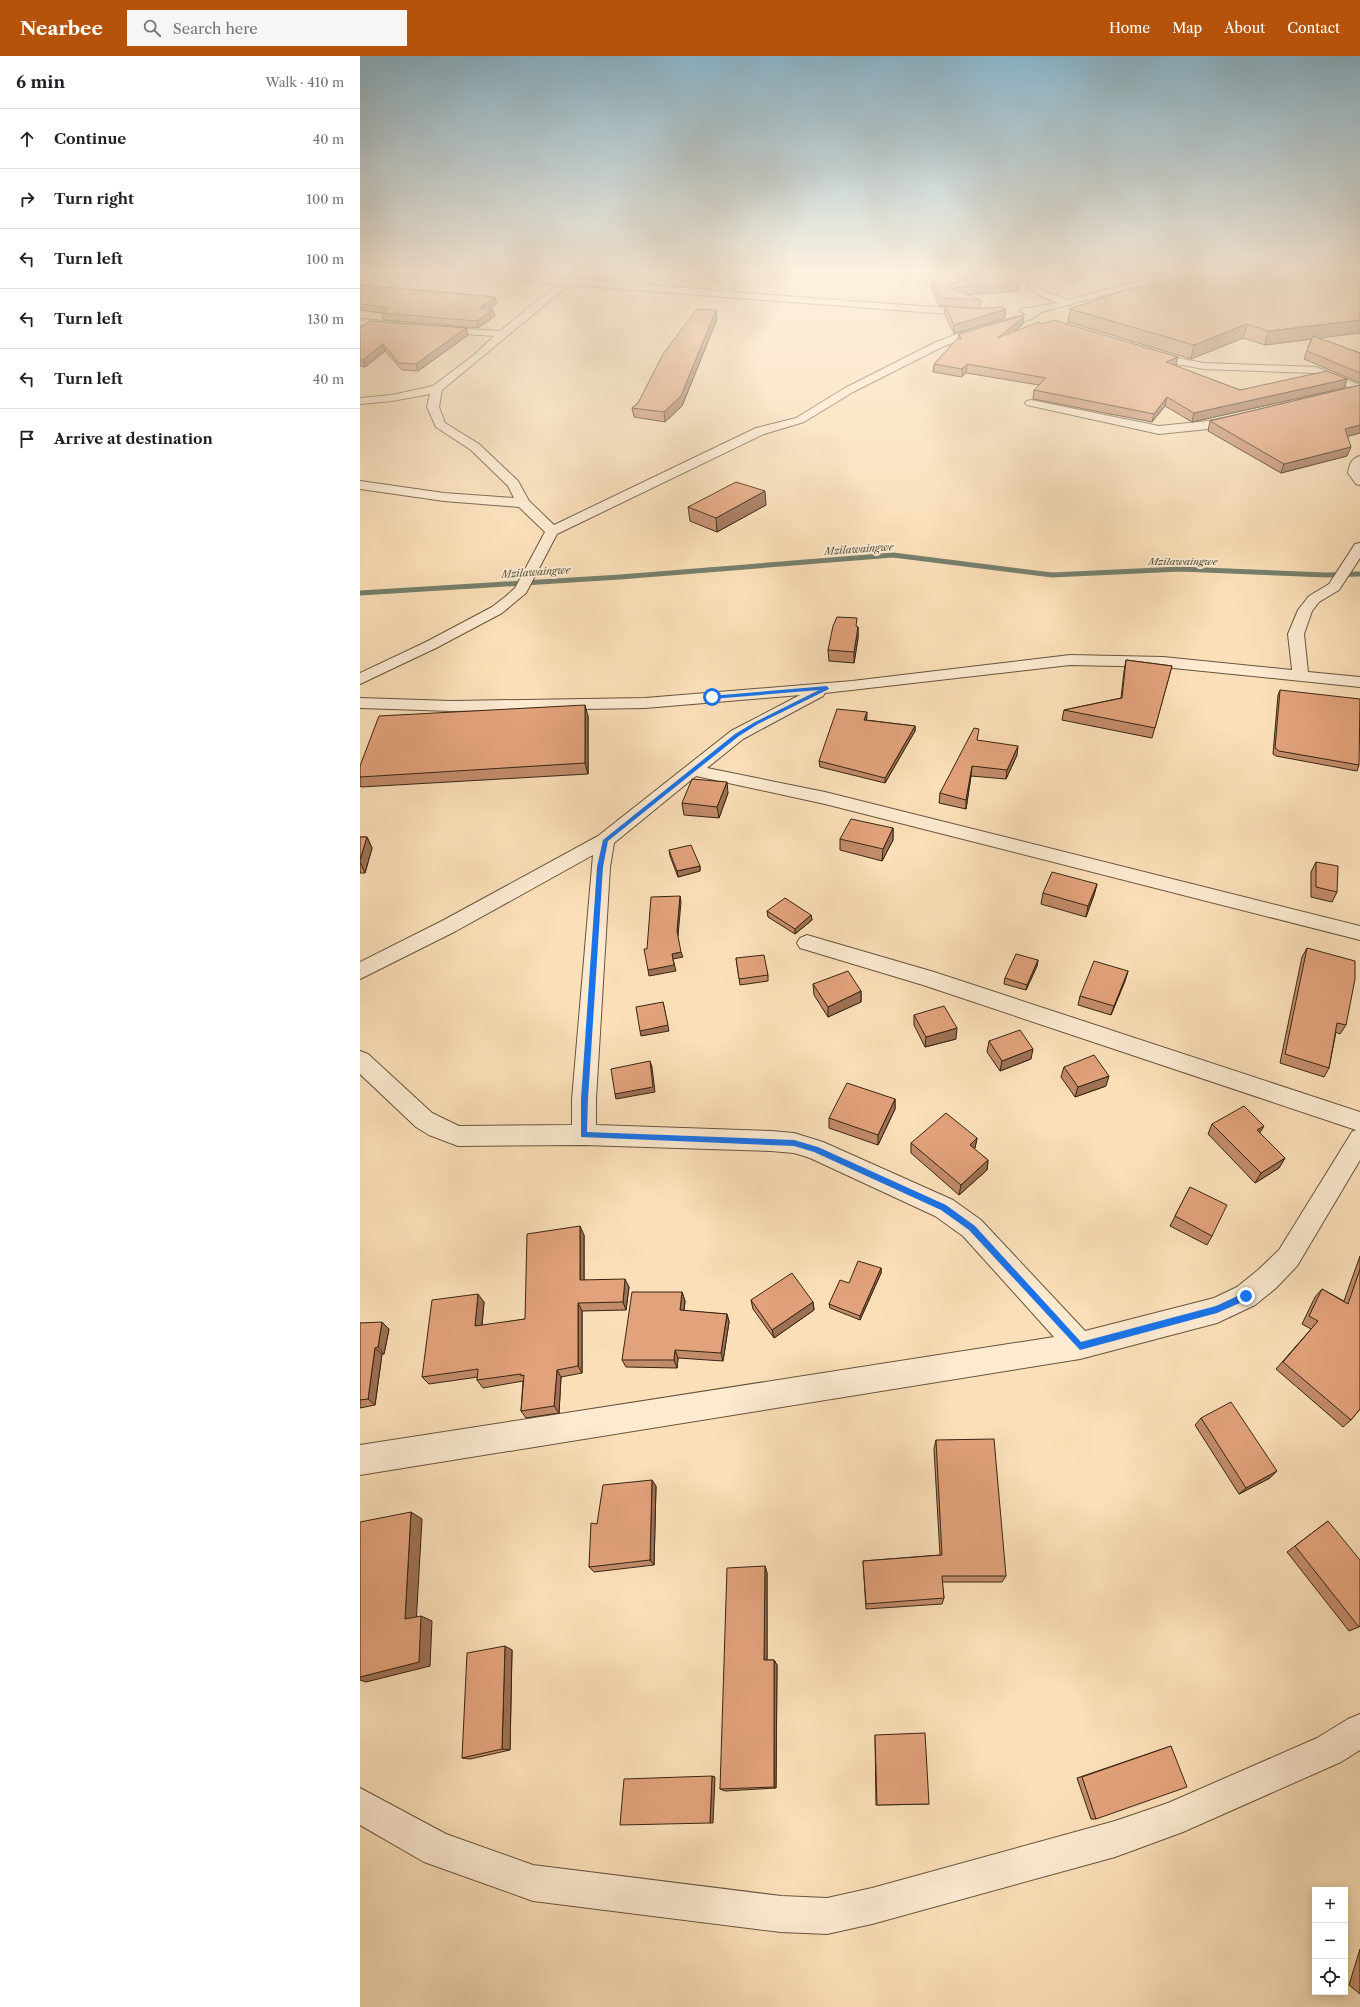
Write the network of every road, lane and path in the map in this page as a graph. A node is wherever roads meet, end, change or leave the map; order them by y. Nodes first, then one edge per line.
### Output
1 (472, 362) edge
2 (903, 362) edge
3 (1180, 362) edge
4 (1355, 382) edge
5 (437, 389) junction
6 (1360, 389) edge
7 (1338, 393) edge
8 (360, 401) edge
9 (1031, 402) dead end
10 (1251, 415) edge
11 (1360, 460) edge
12 (1360, 481) edge
13 (360, 485) edge
14 (523, 503) junction
15 (552, 531) junction
16 (1360, 547) edge
17 (1300, 675) junction
18 (360, 679) edge
19 (1360, 682) edge
20 (827, 688) junction
21 (360, 703) edge
22 (692, 770) junction
23 (605, 840) junction
24 (1360, 933) edge
25 (807, 943) dead end
26 (360, 971) edge
27 (360, 1060) edge
28 (1360, 1122) edge
29 (584, 1135) junction
30 (1360, 1139) edge
31 (1080, 1346) junction
32 (360, 1460) edge
33 (1360, 1731) edge
34 (360, 1806) edge

1 - 5 street
2 - 15 street
3 - 4 street
4 - 6 street
5 - 8 street
5 - 14 street
6 - 7 street
9 - 10 street
11 - 12 street
13 - 14 street
14 - 15 street
15 - 18 street
16 - 17 street
17 - 19 street
17 - 20 street
20 - 21 street
20 - 22 street
22 - 23 street
22 - 24 street
23 - 26 street
23 - 29 street
25 - 28 street
27 - 29 street
29 - 31 street
30 - 31 street
31 - 32 street
33 - 34 street

